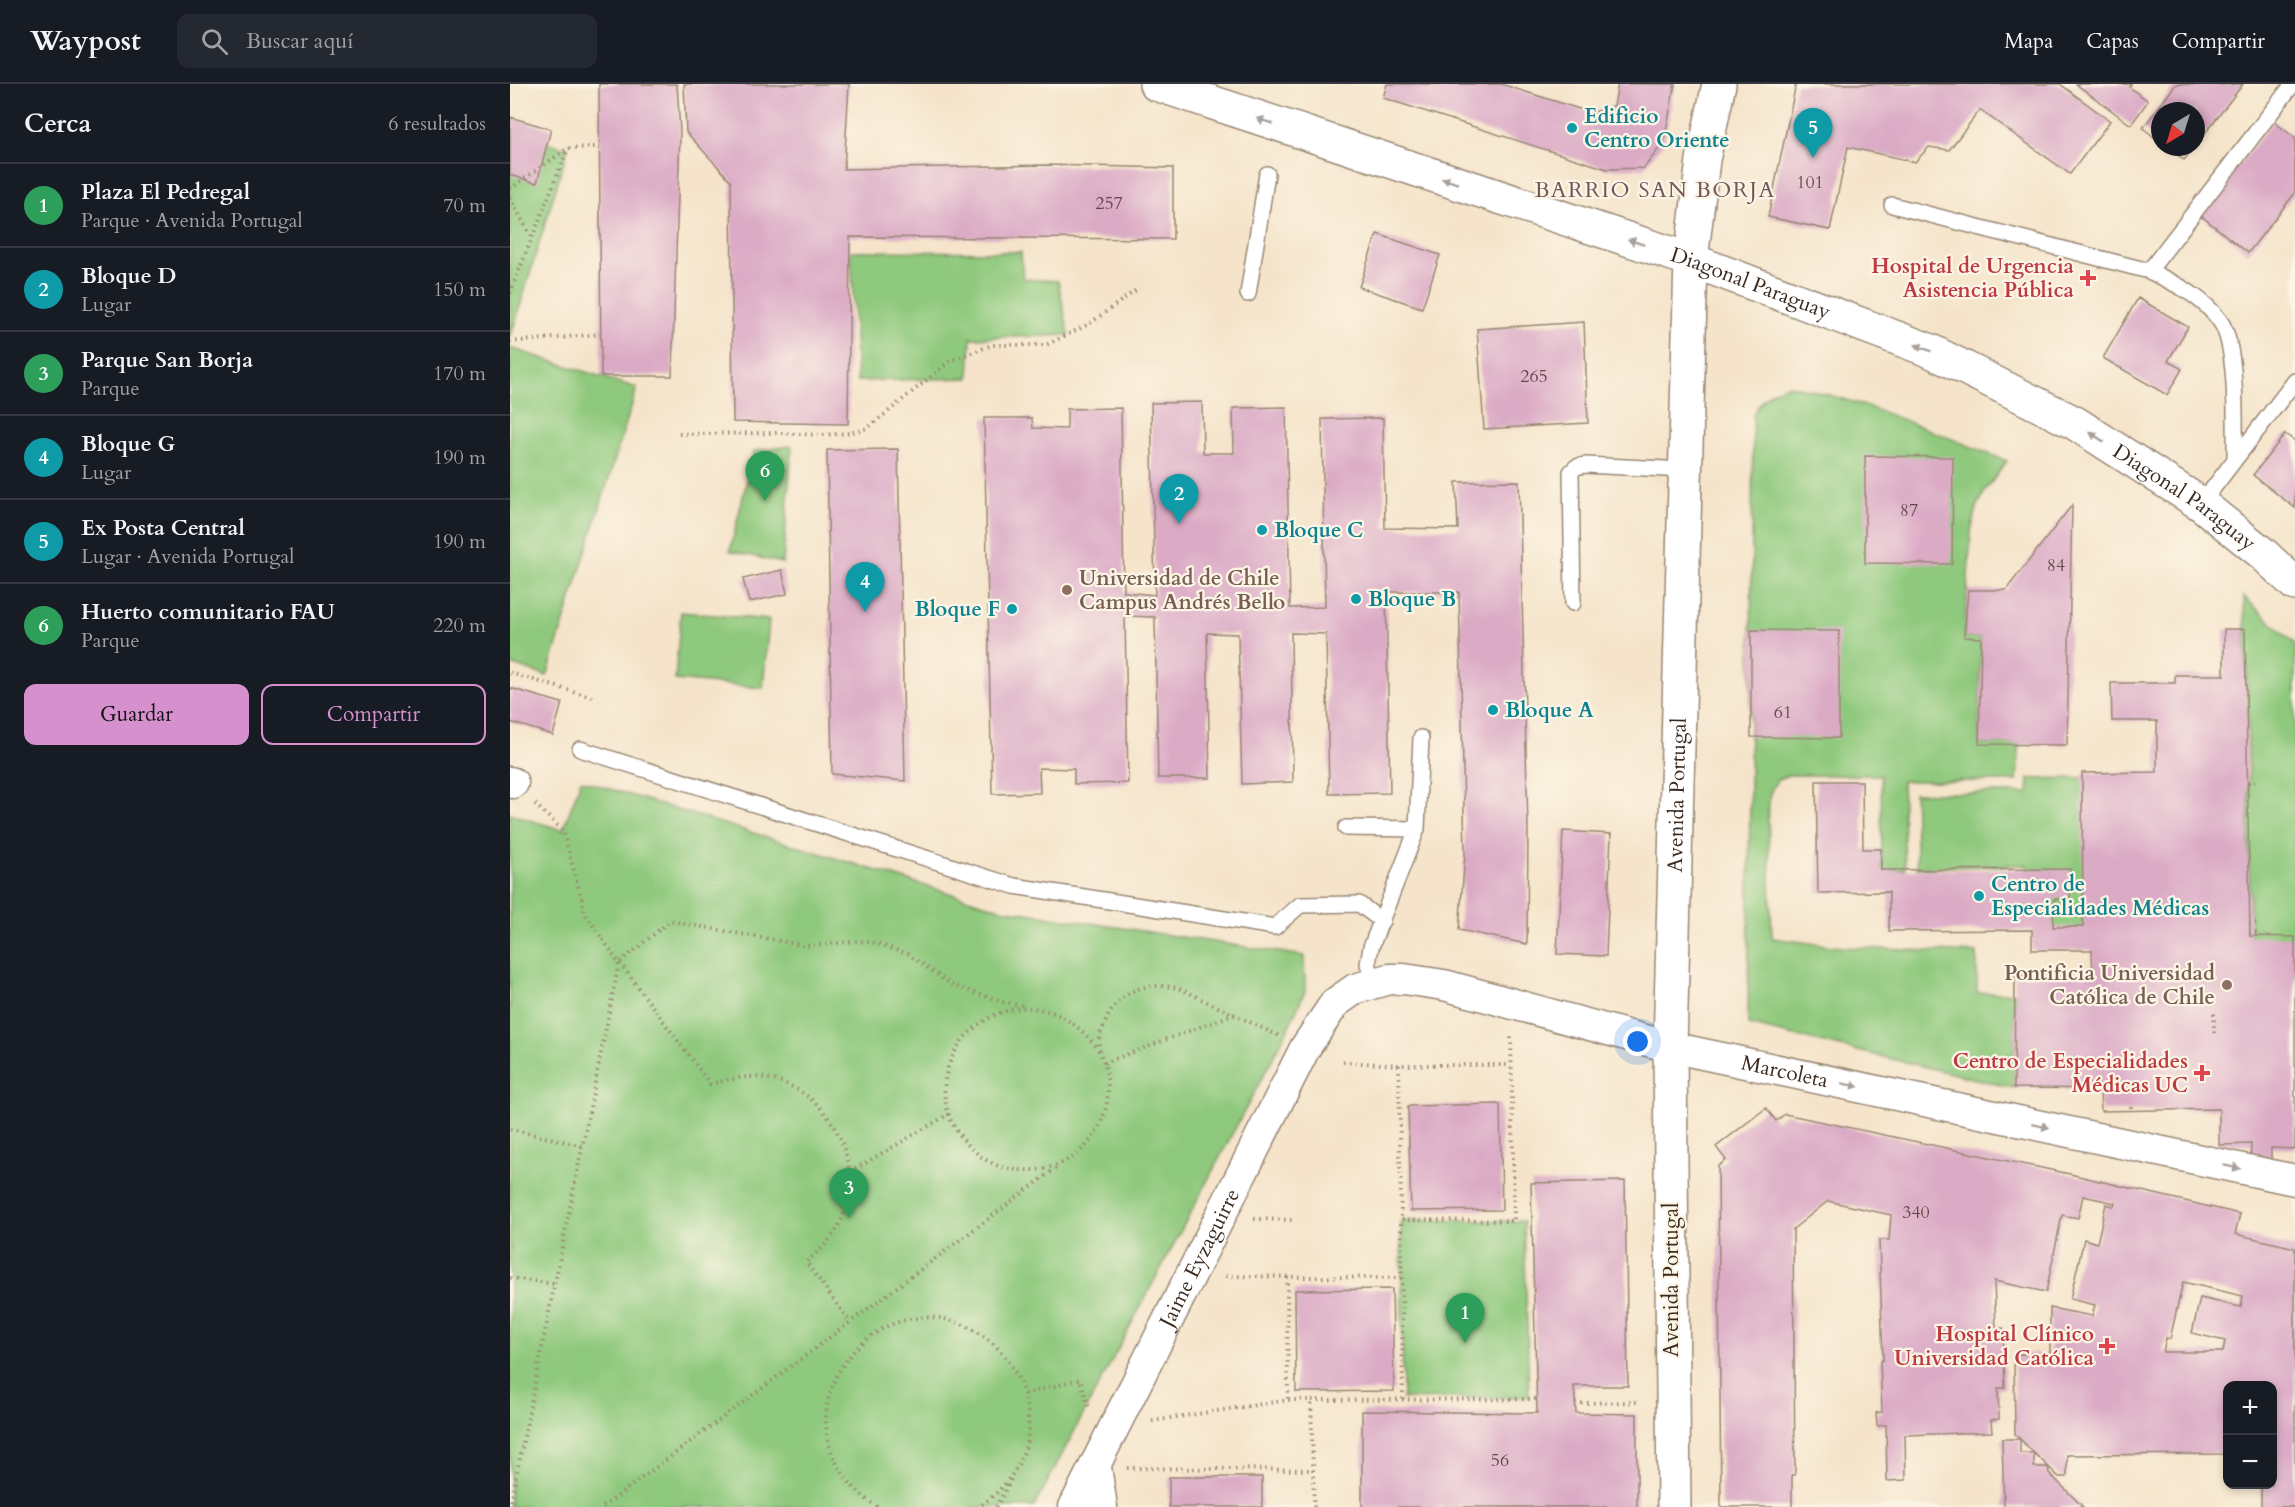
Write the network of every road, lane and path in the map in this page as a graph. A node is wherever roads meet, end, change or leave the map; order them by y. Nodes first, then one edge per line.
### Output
1 (1156, 84) edge
2 (1719, 84) edge
3 (2293, 84) edge
4 (596, 147) dead end
5 (568, 148) junction
6 (1267, 174) dead end
7 (510, 189) edge
8 (510, 198) edge
9 (1892, 205) dead end
10 (532, 239) junction
11 (1691, 260) junction
12 (2149, 271) junction
13 (1139, 288) dead end
14 (510, 293) edge
15 (1248, 294) dead end
16 (601, 334) dead end
17 (510, 342) edge
18 (2295, 381) edge
19 (679, 434) dead end
20 (2235, 459) junction
21 (1686, 470) junction
22 (2201, 504) junction
23 (2295, 584) edge
24 (1573, 603) dead end
25 (510, 673) edge
26 (592, 697) dead end
27 (1421, 738) dead end
28 (580, 749) dead end
29 (2248, 782) dead end
30 (2255, 782) dead end
31 (512, 783) edge
32 (1346, 828) dead end
33 (1417, 829) junction
34 (1382, 921) junction
35 (2256, 923) dead end
36 (2249, 924) dead end
37 (2249, 933) dead end
38 (2260, 933) dead end
39 (619, 963) junction
40 (1375, 983) junction
41 (1510, 1003) junction
42 (1035, 1008) junction
43 (2214, 1010) dead end
44 (1234, 1014) junction
45 (2214, 1033) dead end
46 (1670, 1047) junction
47 (1305, 1048) junction
48 (1099, 1051) junction
49 (1343, 1062) dead end
50 (1104, 1063) junction
51 (1399, 1065) junction
52 (1511, 1065) junction
53 (2131, 1102) dead end
54 (2131, 1108) dead end
55 (949, 1114) junction
56 (510, 1129) edge
57 (582, 1146) junction
58 (1063, 1163) junction
59 (850, 1172) junction
60 (2295, 1180) edge
61 (1220, 1218) junction
62 (1296, 1220) dead end
63 (1401, 1220) junction
64 (1192, 1275) junction
65 (1287, 1277) junction
66 (510, 1278) edge
67 (1402, 1278) junction
68 (555, 1284) junction
69 (850, 1322) junction
70 (1025, 1394) junction
71 (1403, 1399) junction
72 (1536, 1399) dead end
73 (1288, 1400) junction
74 (1311, 1400) junction
75 (1575, 1402) dead end
76 (1645, 1402) dead end
77 (1116, 1427) junction
78 (1096, 1467) junction
79 (1016, 1469) junction
80 (1313, 1470) junction
81 (1085, 1504) edge
82 (510, 1507) edge
83 (603, 1507) edge
84 (877, 1507) edge
85 (978, 1507) edge
86 (996, 1507) edge
87 (1314, 1507) edge
88 (1674, 1507) edge

11 -> 1 main road, Diagonal Paraguay
2 - 11 main road, Avenida Portugal
3 - 12 lane
4 - 5 path
5 - 7 path
5 - 10 path
6 - 15 lane
8 - 10 path
9 - 12 lane
10 - 14 path
11 - 21 main road, Avenida Portugal
22 -> 11 main road, Diagonal Paraguay
12 - 20 lane
13 - 19 path
16 - 17 path
18 - 20 lane
20 - 22 lane
21 - 24 lane
21 - 46 main road, Avenida Portugal
22 - 23 main road, Diagonal Paraguay
25 - 26 path
27 - 33 lane
28 - 34 lane
29 - 30 path
31 - 39 path
32 - 33 lane
33 - 34 lane
34 - 40 lane
35 - 36 path
37 - 38 path
39 - 42 path
39 - 57 path
39 - 59 path
40 - 41 street, Marcoleta
40 - 47 street, Marcoleta
41 - 46 street, Marcoleta
41 - 52 path
42 - 48 path
42 - 55 path
43 - 45 path
44 - 47 path
44 - 48 path
44 - 50 path
46 -> 60 street, Marcoleta
46 - 88 main road, Avenida Portugal
47 - 61 street, Jaime Eyzaguirre
48 - 50 path
49 - 51 path
50 - 58 path
51 - 52 path
51 - 63 path
52 - 63 path
53 - 54 path
55 - 58 path
55 - 59 path
56 - 57 path
57 - 68 path
58 - 69 path
59 - 69 path
61 - 62 path
61 - 64 street, Jaime Eyzaguirre
63 - 67 path
64 - 65 path
64 - 77 street, Jaime Eyzaguirre
65 - 67 path
65 - 73 path
66 - 68 path
67 - 71 path
68 - 82 path
69 - 83 path
70 - 77 path
70 - 79 path
70 - 84 path
71 - 72 path
71 - 74 path
73 - 74 path
73 - 77 path
74 - 80 path
75 - 76 path
77 - 78 street, Jaime Eyzaguirre
78 - 80 path
78 - 81 street, Jaime Eyzaguirre
79 - 85 path
79 - 86 path
80 - 87 path

